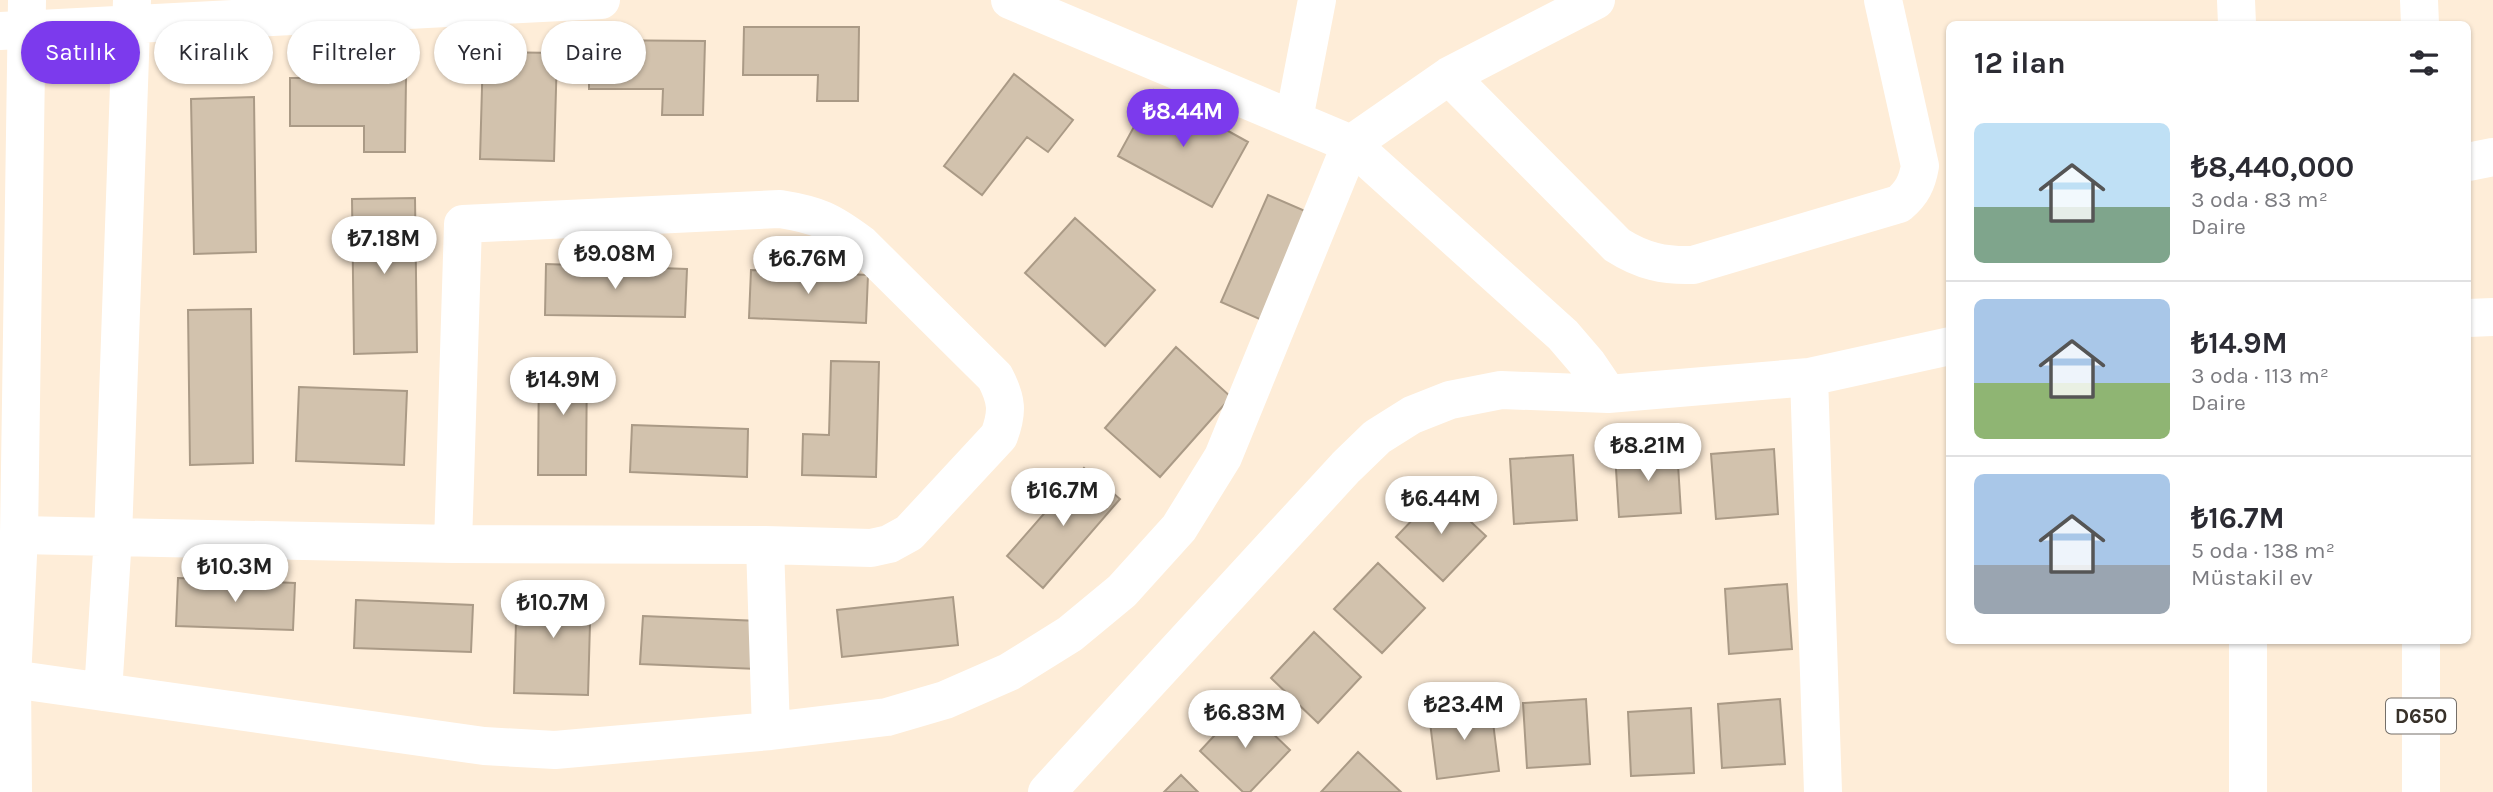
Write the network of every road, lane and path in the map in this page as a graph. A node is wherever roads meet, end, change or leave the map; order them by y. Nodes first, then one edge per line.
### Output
1 (601, 0) edge
2 (1010, 0) edge
3 (1317, 0) edge
4 (1596, 0) edge
5 (1883, 0) edge
6 (2236, 0) edge
7 (2419, 0) edge
8 (541, 2) edge
9 (460, 4) edge
10 (132, 13) edge
11 (18, 20) edge
12 (2237, 21) edge
13 (2420, 21) edge
14 (1449, 76) junction
15 (1294, 120) junction
16 (1351, 144) junction
17 (2493, 157) edge
18 (2471, 161) edge
19 (2471, 317) edge
20 (2493, 317) edge
21 (1946, 347) edge
22 (1809, 377) junction
23 (1608, 394) junction
24 (19, 535) junction
25 (113, 537) junction
26 (453, 544) junction
27 (765, 545) junction
28 (2248, 644) edge
29 (2421, 644) edge
30 (12, 679) junction
31 (103, 692) junction
32 (771, 731) junction
33 (13, 792) edge
34 (1047, 792) edge
35 (1823, 792) edge
36 (2248, 792) edge
37 (2421, 792) edge

1 - 8 main road
2 - 15 main road
3 - 15 main road
4 - 14 main road
5 - 14 main road
6 - 12 main road
7 - 13 main road
8 - 9 main road
9 - 10 main road
10 - 11 main road
10 - 25 main road
11 - 24 main road
14 - 16 main road
15 - 16 main road
16 - 23 main road
16 - 32 main road
17 - 18 main road
19 - 20 main road
21 - 22 main road
22 - 23 main road
22 - 35 main road
23 - 34 main road
24 - 25 main road
24 - 30 main road
25 - 26 main road
25 - 31 main road
26 - 27 main road
26 - 27 main road
27 - 32 main road
28 - 36 main road
29 - 37 main road, D650
30 - 31 main road
30 - 33 main road
31 - 32 main road

